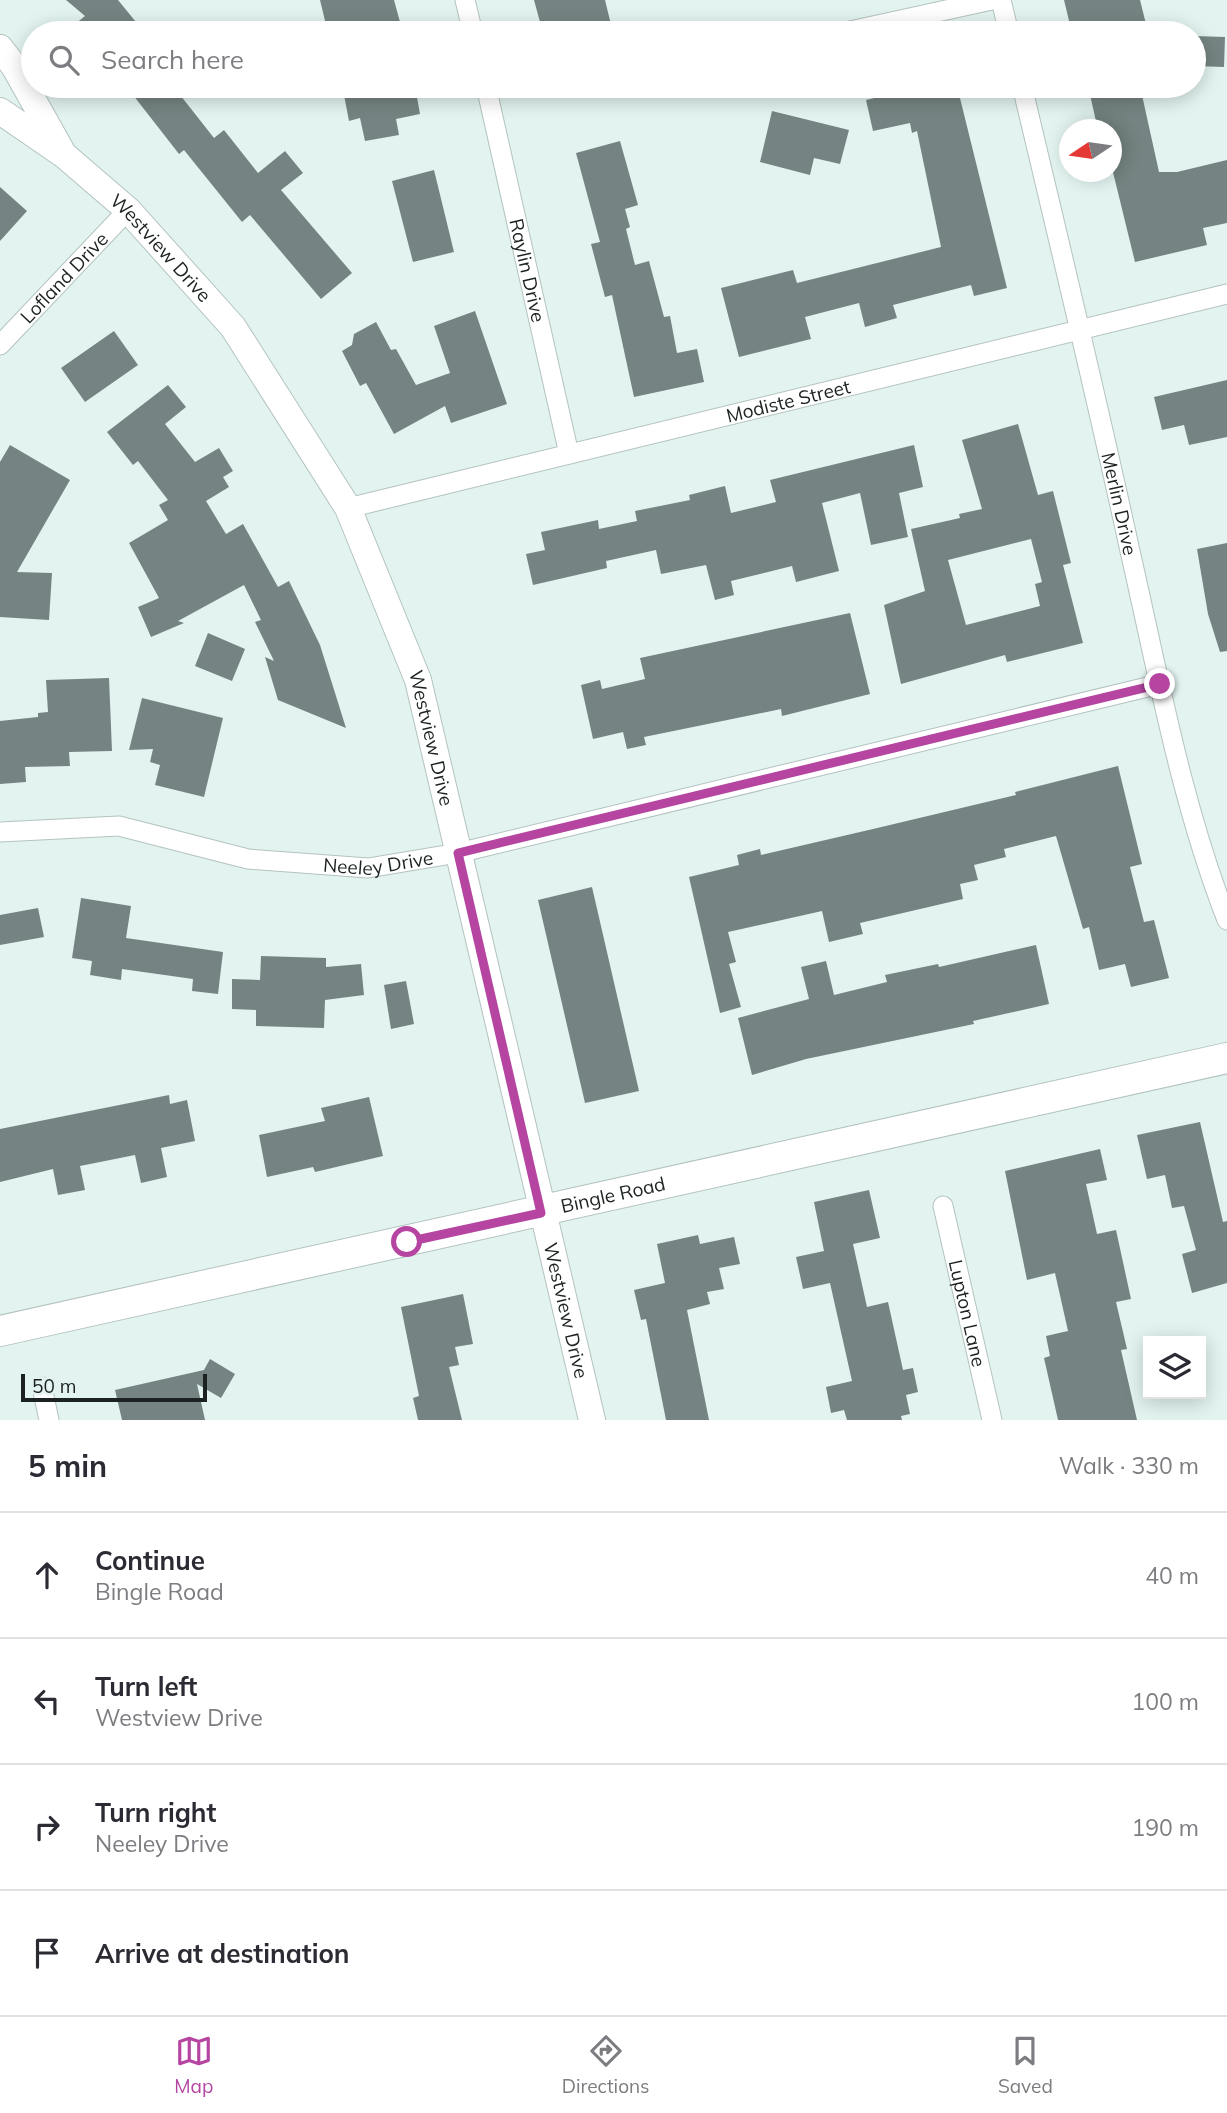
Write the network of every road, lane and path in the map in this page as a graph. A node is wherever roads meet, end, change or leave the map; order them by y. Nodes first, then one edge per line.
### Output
1 (465, 0) edge
2 (992, 0) edge
3 (1001, 0) edge
4 (470, 21) edge
5 (896, 21) edge
6 (1006, 21) edge
7 (0, 48) edge
8 (21, 78) edge
9 (32, 98) edge
10 (489, 98) edge
11 (1025, 98) edge
12 (0, 111) edge
13 (64, 155) junction
14 (128, 210) junction
15 (1227, 295) edge
16 (1081, 329) junction
17 (0, 345) edge
18 (569, 454) junction
19 (348, 508) junction
20 (1160, 684) junction
21 (0, 832) edge
22 (458, 853) junction
23 (1227, 920) edge
24 (1227, 1058) edge
25 (943, 1206) dead end
26 (541, 1213) junction
27 (0, 1331) edge
28 (42, 1387) dead end
29 (50, 1420) edge
30 (592, 1420) edge
31 (992, 1420) edge

1 - 4 street
2 - 5 street
3 - 6 street
7 - 8 main road, Westview Drive
9 - 13 main road, Westview Drive
10 - 18 street, Raylin Drive
11 - 16 street, Merlin Drive
12 - 13 main road, Westview Drive
13 - 14 main road, Westview Drive
14 - 17 street, Lofland Drive
14 - 19 main road, Westview Drive
15 - 16 street, Modiste Street
16 - 18 street, Modiste Street
16 - 20 street, Merlin Drive
18 - 19 street, Modiste Street
19 - 22 main road, Westview Drive
20 - 22 street, Neeley Drive
20 - 23 street, Merlin Drive
21 - 22 street, Neeley Drive
22 - 26 main road, Westview Drive
24 - 26 main road, Bingle Road
25 - 31 street, Lupton Lane
26 - 27 main road, Bingle Road
26 - 30 main road, Westview Drive
28 - 29 street

